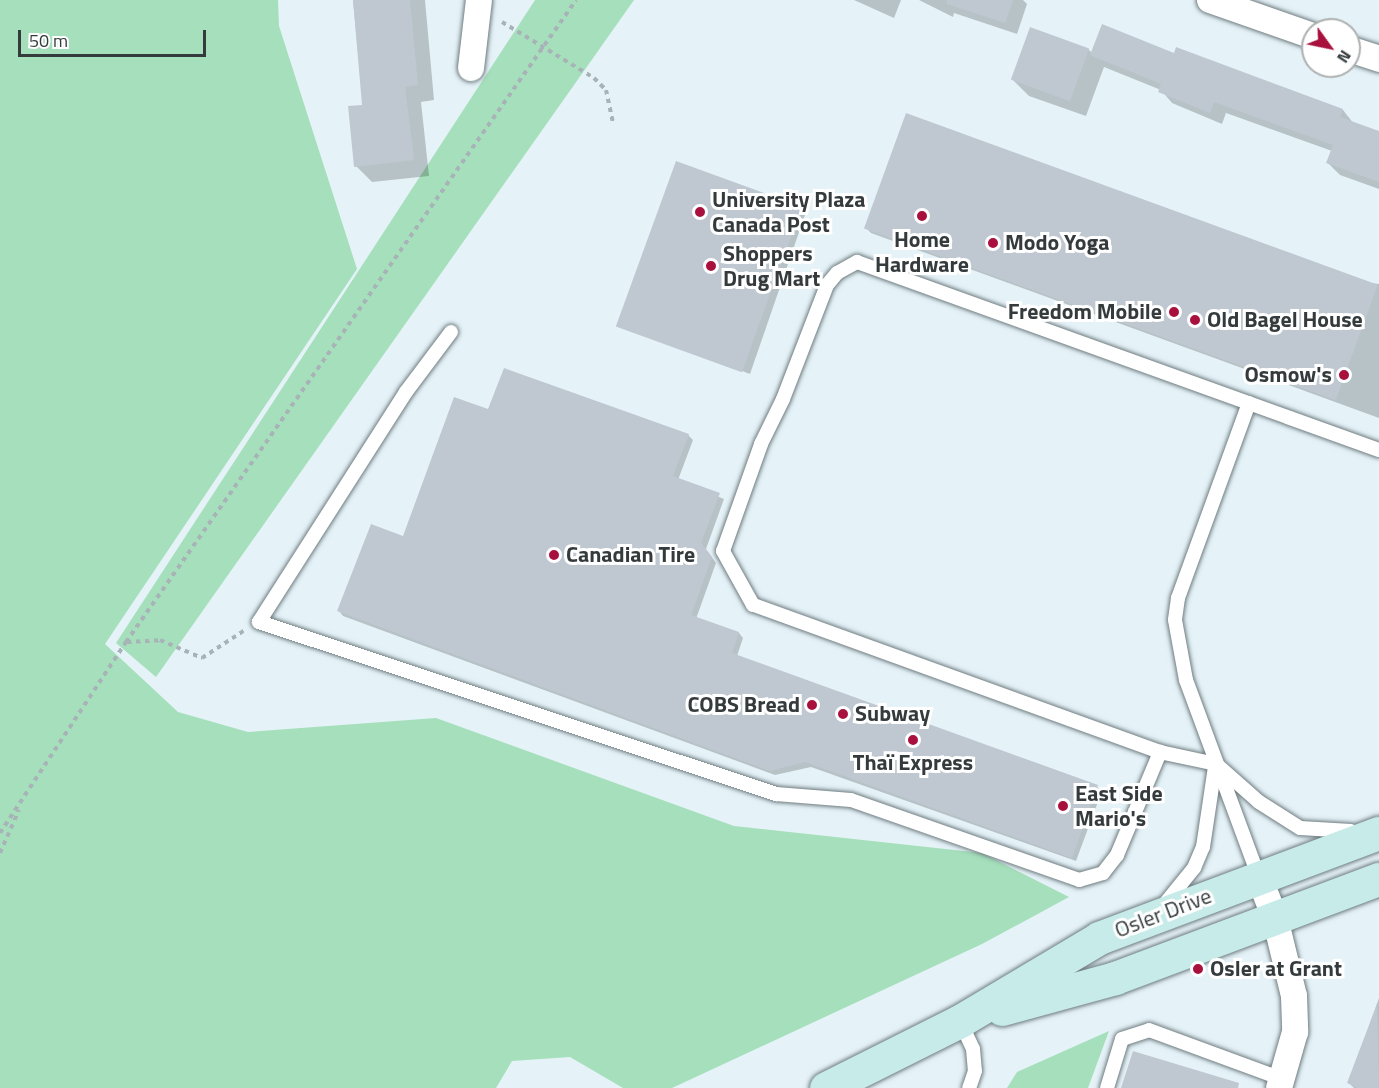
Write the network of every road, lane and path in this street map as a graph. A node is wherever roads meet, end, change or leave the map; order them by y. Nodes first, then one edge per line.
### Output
1 (576, 0) edge
2 (1210, 0) edge
3 (478, 2) edge
4 (1301, 32) edge
5 (546, 48) junction
6 (1361, 53) edge
7 (1379, 59) edge
8 (471, 68) dead end
9 (613, 122) dead end
10 (451, 333) dead end
11 (1249, 403) junction
12 (1379, 450) edge
13 (259, 622) junction
14 (126, 642) junction
15 (1160, 752) junction
16 (1216, 765) junction
17 (23, 801) junction
18 (1379, 831) edge
19 (0, 833) edge
20 (0, 853) edge
21 (1259, 877) junction
22 (1379, 879) edge
23 (1154, 916) junction
24 (1275, 918) junction
25 (960, 1021) junction
26 (1281, 1083) edge
27 (826, 1088) edge
28 (969, 1088) edge
29 (1107, 1088) edge

1 - 5 path
2 - 4 street
3 - 5 path
3 - 8 street
5 - 9 path
5 - 14 path
6 - 7 street
10 - 13 lane
11 - 12 lane
11 - 15 lane
11 - 16 lane
13 - 14 path
13 - 15 lane
14 - 17 path
15 - 16 lane
16 - 18 lane
16 - 21 lane
16 - 23 lane
17 - 19 path
17 - 20 path
18 - 21 main road, Osler Drive
21 - 23 main road, Osler Drive
21 - 24 street
22 - 24 main road, Osler Drive
23 - 25 main road, Osler Drive
24 - 25 main road, Osler Drive
24 - 26 street
25 - 27 main road, Osler Drive
25 - 28 lane
26 - 29 lane

